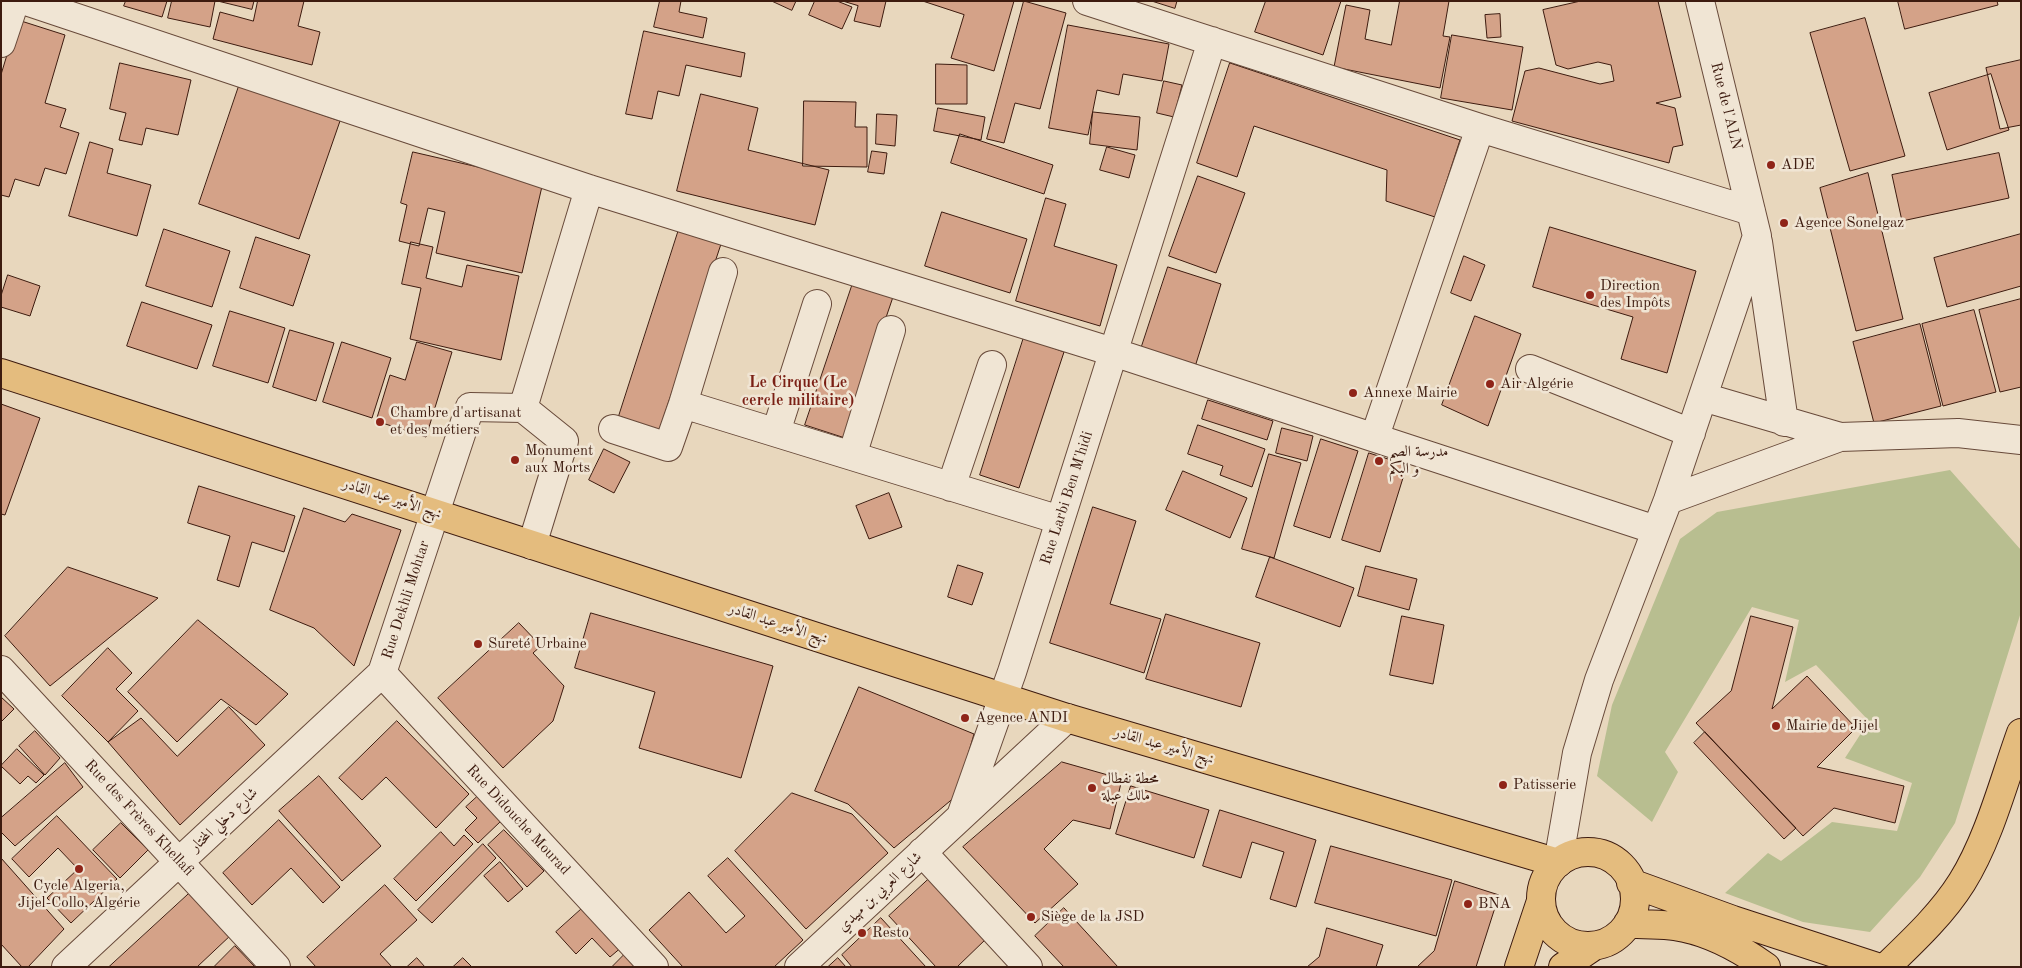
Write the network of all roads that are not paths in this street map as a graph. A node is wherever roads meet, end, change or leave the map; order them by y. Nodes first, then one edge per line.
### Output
1 (15, 1) edge
2 (26, 1) edge
3 (1087, 1) edge
4 (1700, 1) edge
5 (1212, 41) junction
6 (1, 42) edge
7 (1480, 128) junction
8 (589, 189) junction
9 (1754, 224) junction
10 (723, 272) dead end
11 (817, 304) dead end
12 (891, 330) dead end
13 (1113, 352) junction
14 (992, 365) dead end
15 (1530, 369) dead end
16 (1, 373) edge
17 (1703, 397) junction
18 (682, 404) junction
19 (523, 408) junction
20 (1784, 422) junction
21 (613, 429) dead end
22 (776, 432) junction
23 (1691, 433) junction
24 (1375, 436) junction
25 (1840, 437) junction
26 (2021, 440) edge
27 (852, 456) junction
28 (951, 486) junction
29 (1668, 500) junction
30 (435, 513) junction
31 (1060, 520) junction
32 (1656, 530) junction
33 (532, 545) junction
34 (1, 670) edge
35 (382, 673) junction
36 (1004, 698) junction
37 (1067, 718) junction
38 (2021, 733) edge
39 (961, 816) junction
40 (922, 852) junction
41 (179, 862) junction
42 (1558, 862) junction
43 (1631, 883) junction
44 (1541, 901) junction
45 (1628, 923) junction
46 (1594, 946) junction
47 (66, 967) edge
48 (276, 967) edge
49 (654, 967) edge
50 (799, 967) edge
51 (1028, 967) edge
52 (1519, 967) edge
53 (1563, 967) edge
54 (1766, 967) edge
55 (1877, 967) edge
56 (1886, 967) edge

1 - 6 street
2 - 8 street
3 - 5 street
4 - 9 street, Rue de l'ALN
5 - 7 street
5 - 13 street, Rue Larbi Ben M'hidi
7 - 9 street
7 - 24 street
8 - 13 street
8 - 19 street
9 - 17 street
9 - 20 street, Rue de l'ALN
10 - 18 street
11 - 22 street
12 - 27 street
13 - 24 street
13 - 31 street, Rue Larbi Ben M'hidi
14 - 28 street
15 - 23 street
16 - 30 main road, نهج الأمير عبد القادر
17 - 20 street
17 - 23 street
18 - 21 street
18 - 22 street
19 - 30 street, Rue Dekhli Mohtar
19 - 33 street
20 - 25 street
22 - 27 street
23 - 29 street
24 - 32 street
25 - 26 street
25 - 29 street
27 - 28 street
28 - 31 street
29 - 32 street
30 - 33 main road, نهج الأمير عبد القادر
30 - 35 street, Rue Dekhli Mohtar
31 - 36 street, Rue Larbi Ben M'hidi
32 - 42 street
33 - 36 main road, نهج الأمير عبد القادر
34 - 41 street, Rue des Frères Khellafi
35 - 41 street, شارع دخلي المختار
35 - 49 street, Rue Didouche Mourad
36 - 37 main road, نهج الأمير عبد القادر
36 - 39 street, Rue Larbi Ben M'hidi
37 - 39 street
37 - 42 main road, نهج الأمير عبد القادر
38 - 56 main road
39 - 40 street, شارع العربي بن مهيدي
40 - 50 street, شارع العربي بن مهيدي
40 - 51 street
41 - 47 street, شارع دخلي المختار
41 - 48 street, Rue des Frères Khellafi
42 - 43 main road
42 - 44 main road
43 - 45 main road
43 - 55 main road
44 - 46 main road
44 - 52 main road
45 - 46 main road
45 - 54 main road
46 - 53 main road

